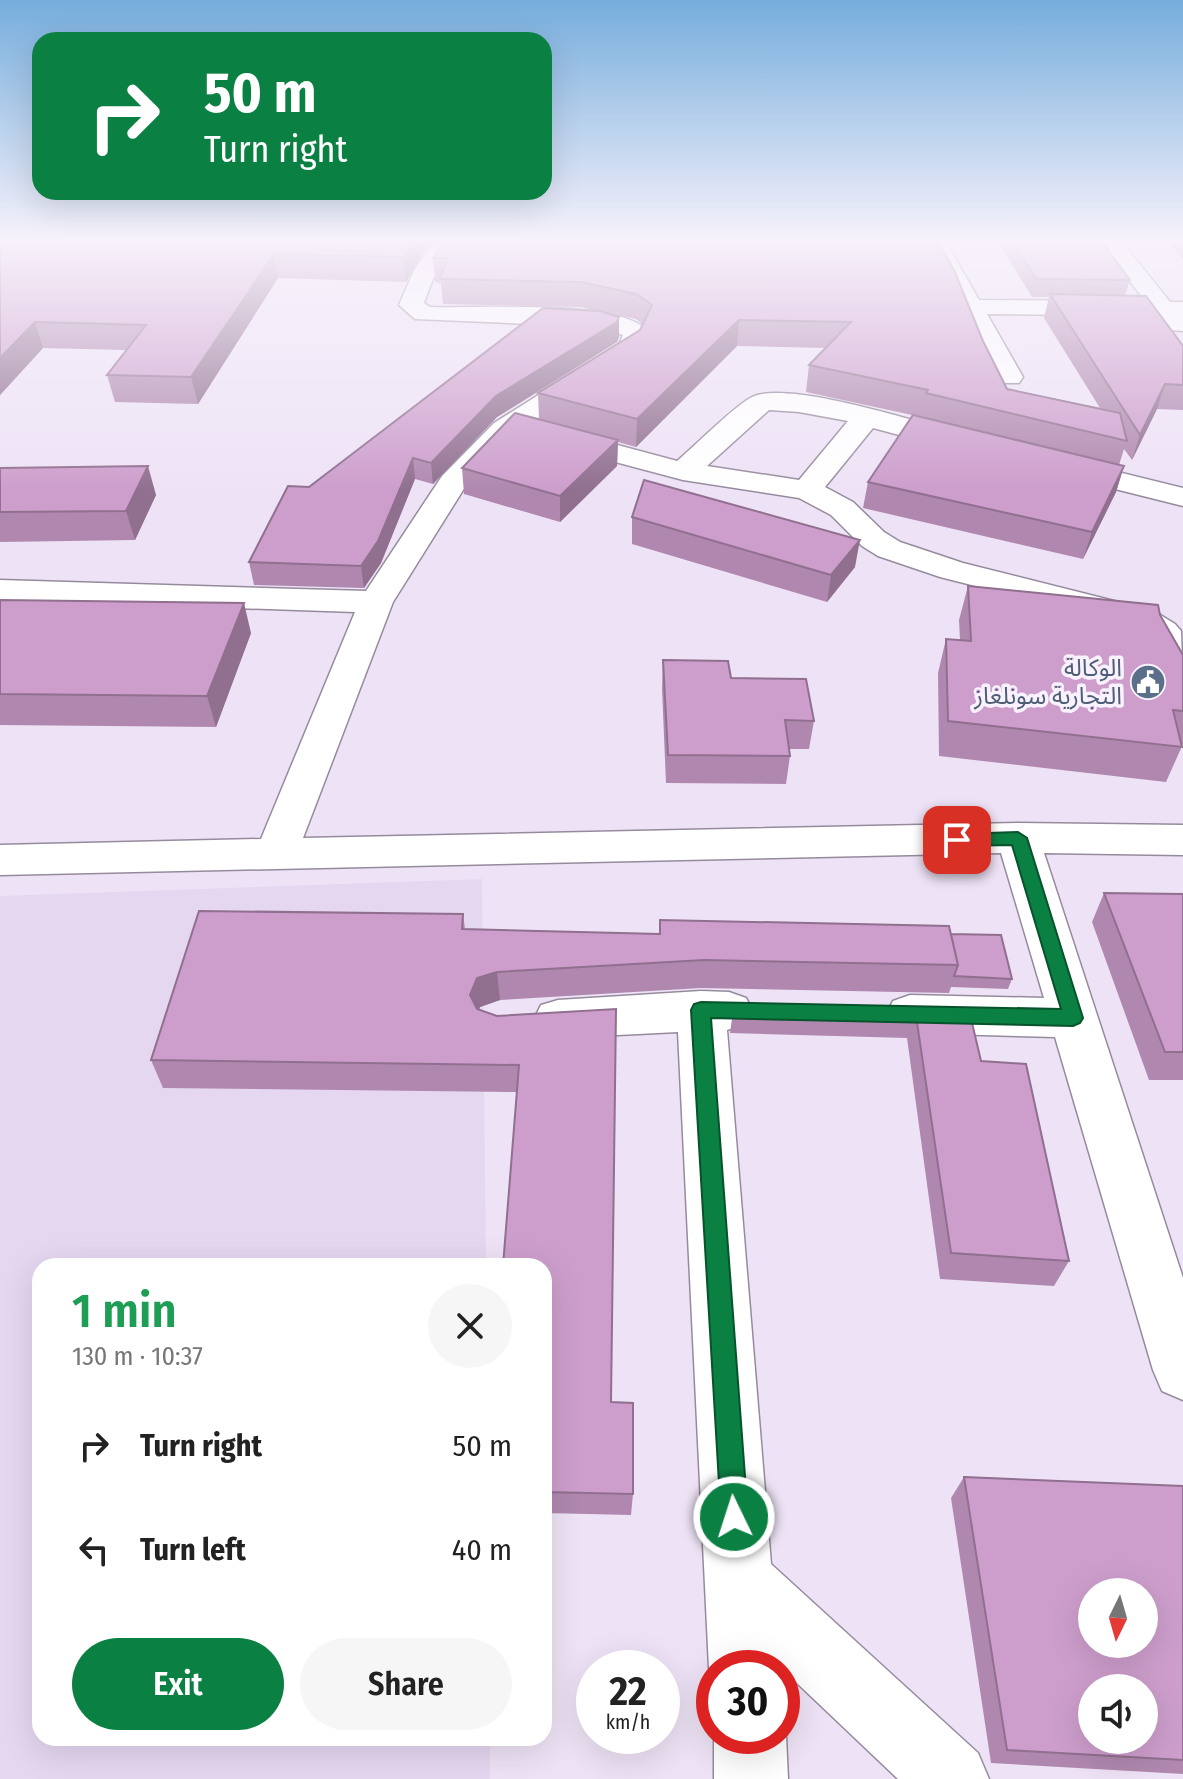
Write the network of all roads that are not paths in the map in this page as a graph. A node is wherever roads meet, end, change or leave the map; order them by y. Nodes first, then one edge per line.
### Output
1 (631, 325) edge
2 (981, 325) edge
3 (1010, 377) dead end
4 (865, 419) junction
5 (509, 425) junction
6 (986, 449) edge
7 (1032, 460) edge
8 (683, 471) junction
9 (806, 490) junction
10 (1183, 497) edge
11 (0, 590) edge
12 (376, 602) junction
13 (1183, 678) edge
14 (1018, 838) junction
15 (1183, 840) edge
16 (277, 852) junction
17 (0, 860) edge
18 (701, 1010) junction
19 (778, 1012) dead end
20 (871, 1013) dead end
21 (1073, 1018) junction
22 (515, 1021) edge
23 (1183, 1370) edge
24 (738, 1580) junction
25 (743, 1650) edge
26 (750, 1754) edge
27 (751, 1779) edge
28 (952, 1779) edge

1 - 5 street
2 - 3 street
4 - 6 street
4 - 8 street
4 - 9 street
5 - 8 street
5 - 12 street
7 - 10 street
8 - 9 street
9 - 13 street
11 - 12 street
12 - 16 street
14 - 15 street
14 - 16 street
14 - 21 street
16 - 17 street
18 - 19 street
18 - 22 street
18 - 24 street
20 - 21 street
21 - 23 street
24 - 25 street
24 - 28 street
26 - 27 street

